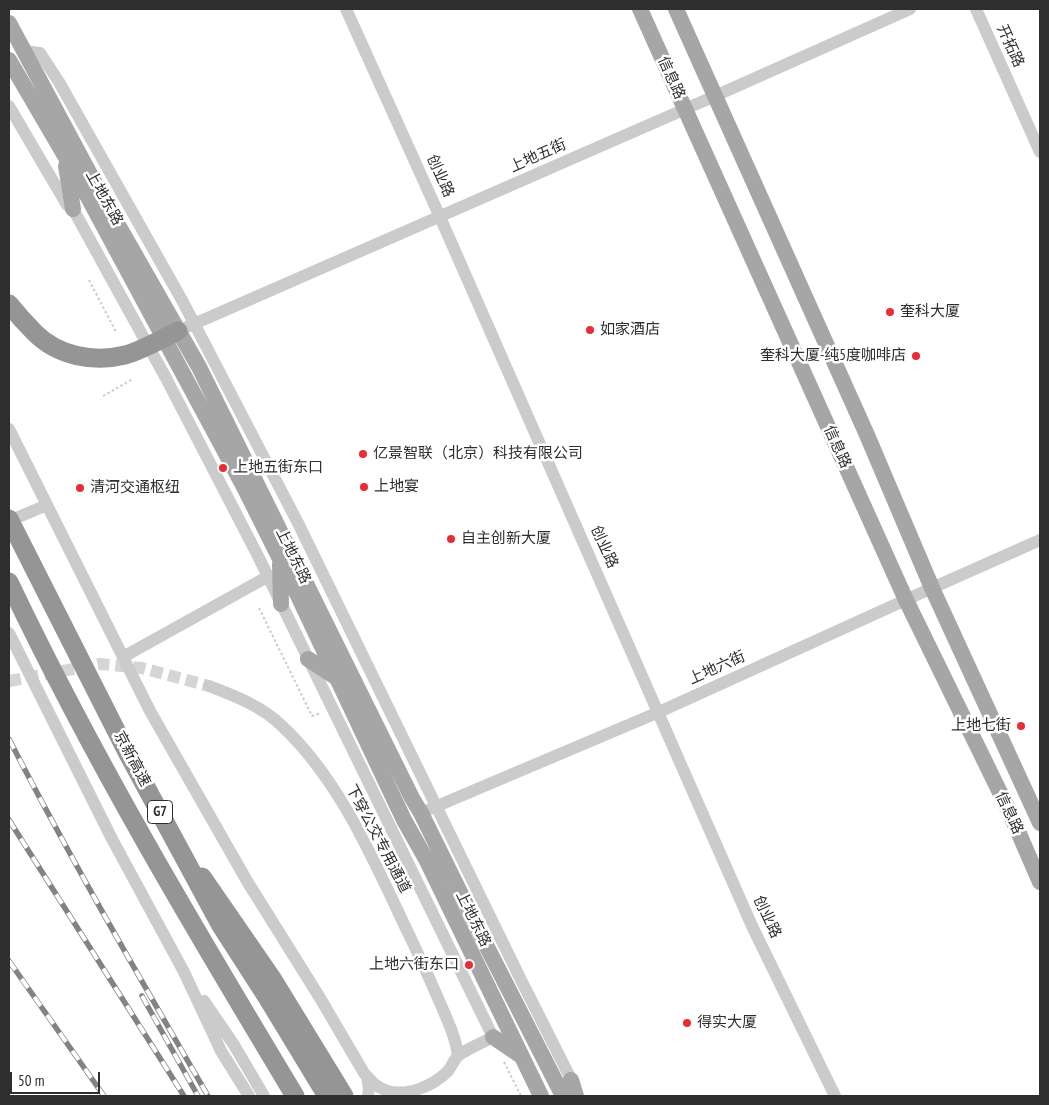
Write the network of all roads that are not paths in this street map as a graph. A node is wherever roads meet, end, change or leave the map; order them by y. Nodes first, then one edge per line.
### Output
1 (346, 9) edge
2 (640, 9) edge
3 (676, 9) edge
4 (910, 9) edge
5 (976, 9) edge
6 (9, 23) edge
7 (9, 60) edge
8 (715, 96) junction
9 (9, 106) edge
10 (685, 110) junction
11 (1040, 152) edge
12 (64, 154) junction
13 (73, 208) junction
14 (440, 217) junction
15 (9, 304) edge
16 (171, 334) junction
17 (9, 429) edge
18 (47, 504) junction
19 (9, 520) edge
20 (1040, 540) edge
21 (280, 559) junction
22 (268, 577) junction
23 (9, 582) edge
24 (932, 588) junction
25 (906, 600) junction
26 (281, 604) junction
27 (9, 633) edge
28 (123, 657) junction
29 (308, 659) junction
30 (337, 678) junction
31 (209, 686) tunnel mouth
32 (659, 712) junction
33 (437, 806) junction
34 (421, 813) junction
35 (404, 820) junction
36 (1040, 823) edge
37 (449, 830) junction
38 (174, 838) junction
39 (434, 838) junction
40 (419, 846) junction
41 (404, 854) junction
42 (1040, 882) edge
43 (184, 972) junction
44 (493, 1037) junction
45 (458, 1056) junction
46 (523, 1058) junction
47 (367, 1076) junction
48 (571, 1080) junction
49 (249, 1096) edge
50 (264, 1096) edge
51 (295, 1096) edge
52 (328, 1096) edge
53 (344, 1096) edge
54 (368, 1096) edge
55 (541, 1096) edge
56 (563, 1096) edge
57 (576, 1096) edge
58 (580, 1096) edge
59 (835, 1096) edge

1 - 14 street, 创业路
2 - 10 main road, 信息路
3 - 8 main road, 信息路
4 - 8 street, 上地五街
5 - 11 street, 开拓路
6 - 16 main road, 上地东路
7 - 12 main road, 上地东路
8 - 10 street, 上地五街
8 - 24 main road, 信息路
9 - 13 street
10 - 14 street, 上地五街
10 - 25 main road, 信息路
12 - 13 main road
12 - 16 main road, 上地东路
13 - 16 street
14 - 16 street, 上地五街
14 - 32 street, 创业路
15 - 16 highway
16 - 21 main road, 上地东路
16 - 22 street
16 - 33 street
16 - 34 main road, 上地东路
17 - 18 street
18 - 19 street
18 - 28 street
19 - 38 highway, 京新高速 / G7, bridge
20 - 24 street, 上地六街
21 - 26 main road
21 - 30 main road, 上地东路
22 - 26 street
22 - 28 street
23 - 51 highway, 京新高速 / G7, bridge
24 - 25 street, 上地六街
24 - 36 main road, 信息路
25 - 32 street, 上地六街
25 - 42 main road, 信息路
26 - 29 street
27 - 43 street
28 - 47 street
29 - 30 main road
29 - 41 street
30 - 35 main road, 上地东路
31 - 45 street, 下穿公交专用通道
32 - 33 street, 上地六街
32 - 59 street, 创业路
33 - 34 street, 上地六街
33 - 37 street
34 - 35 street, 上地六街
34 - 39 main road, 上地东路
35 - 40 main road, 上地东路
37 - 39 street
37 - 48 street
38 - 52 highway, 京新高速 / G7, bridge
38 - 53 highway, bridge
39 - 40 street
39 - 56 main road, 上地东路
40 - 41 street
40 - 46 main road, 上地东路
41 - 44 street
43 - 49 street
43 - 50 street
44 - 45 street
44 - 46 main road
45 - 47 street
46 - 55 main road, 上地东路
47 - 54 street
48 - 57 main road
48 - 58 street

